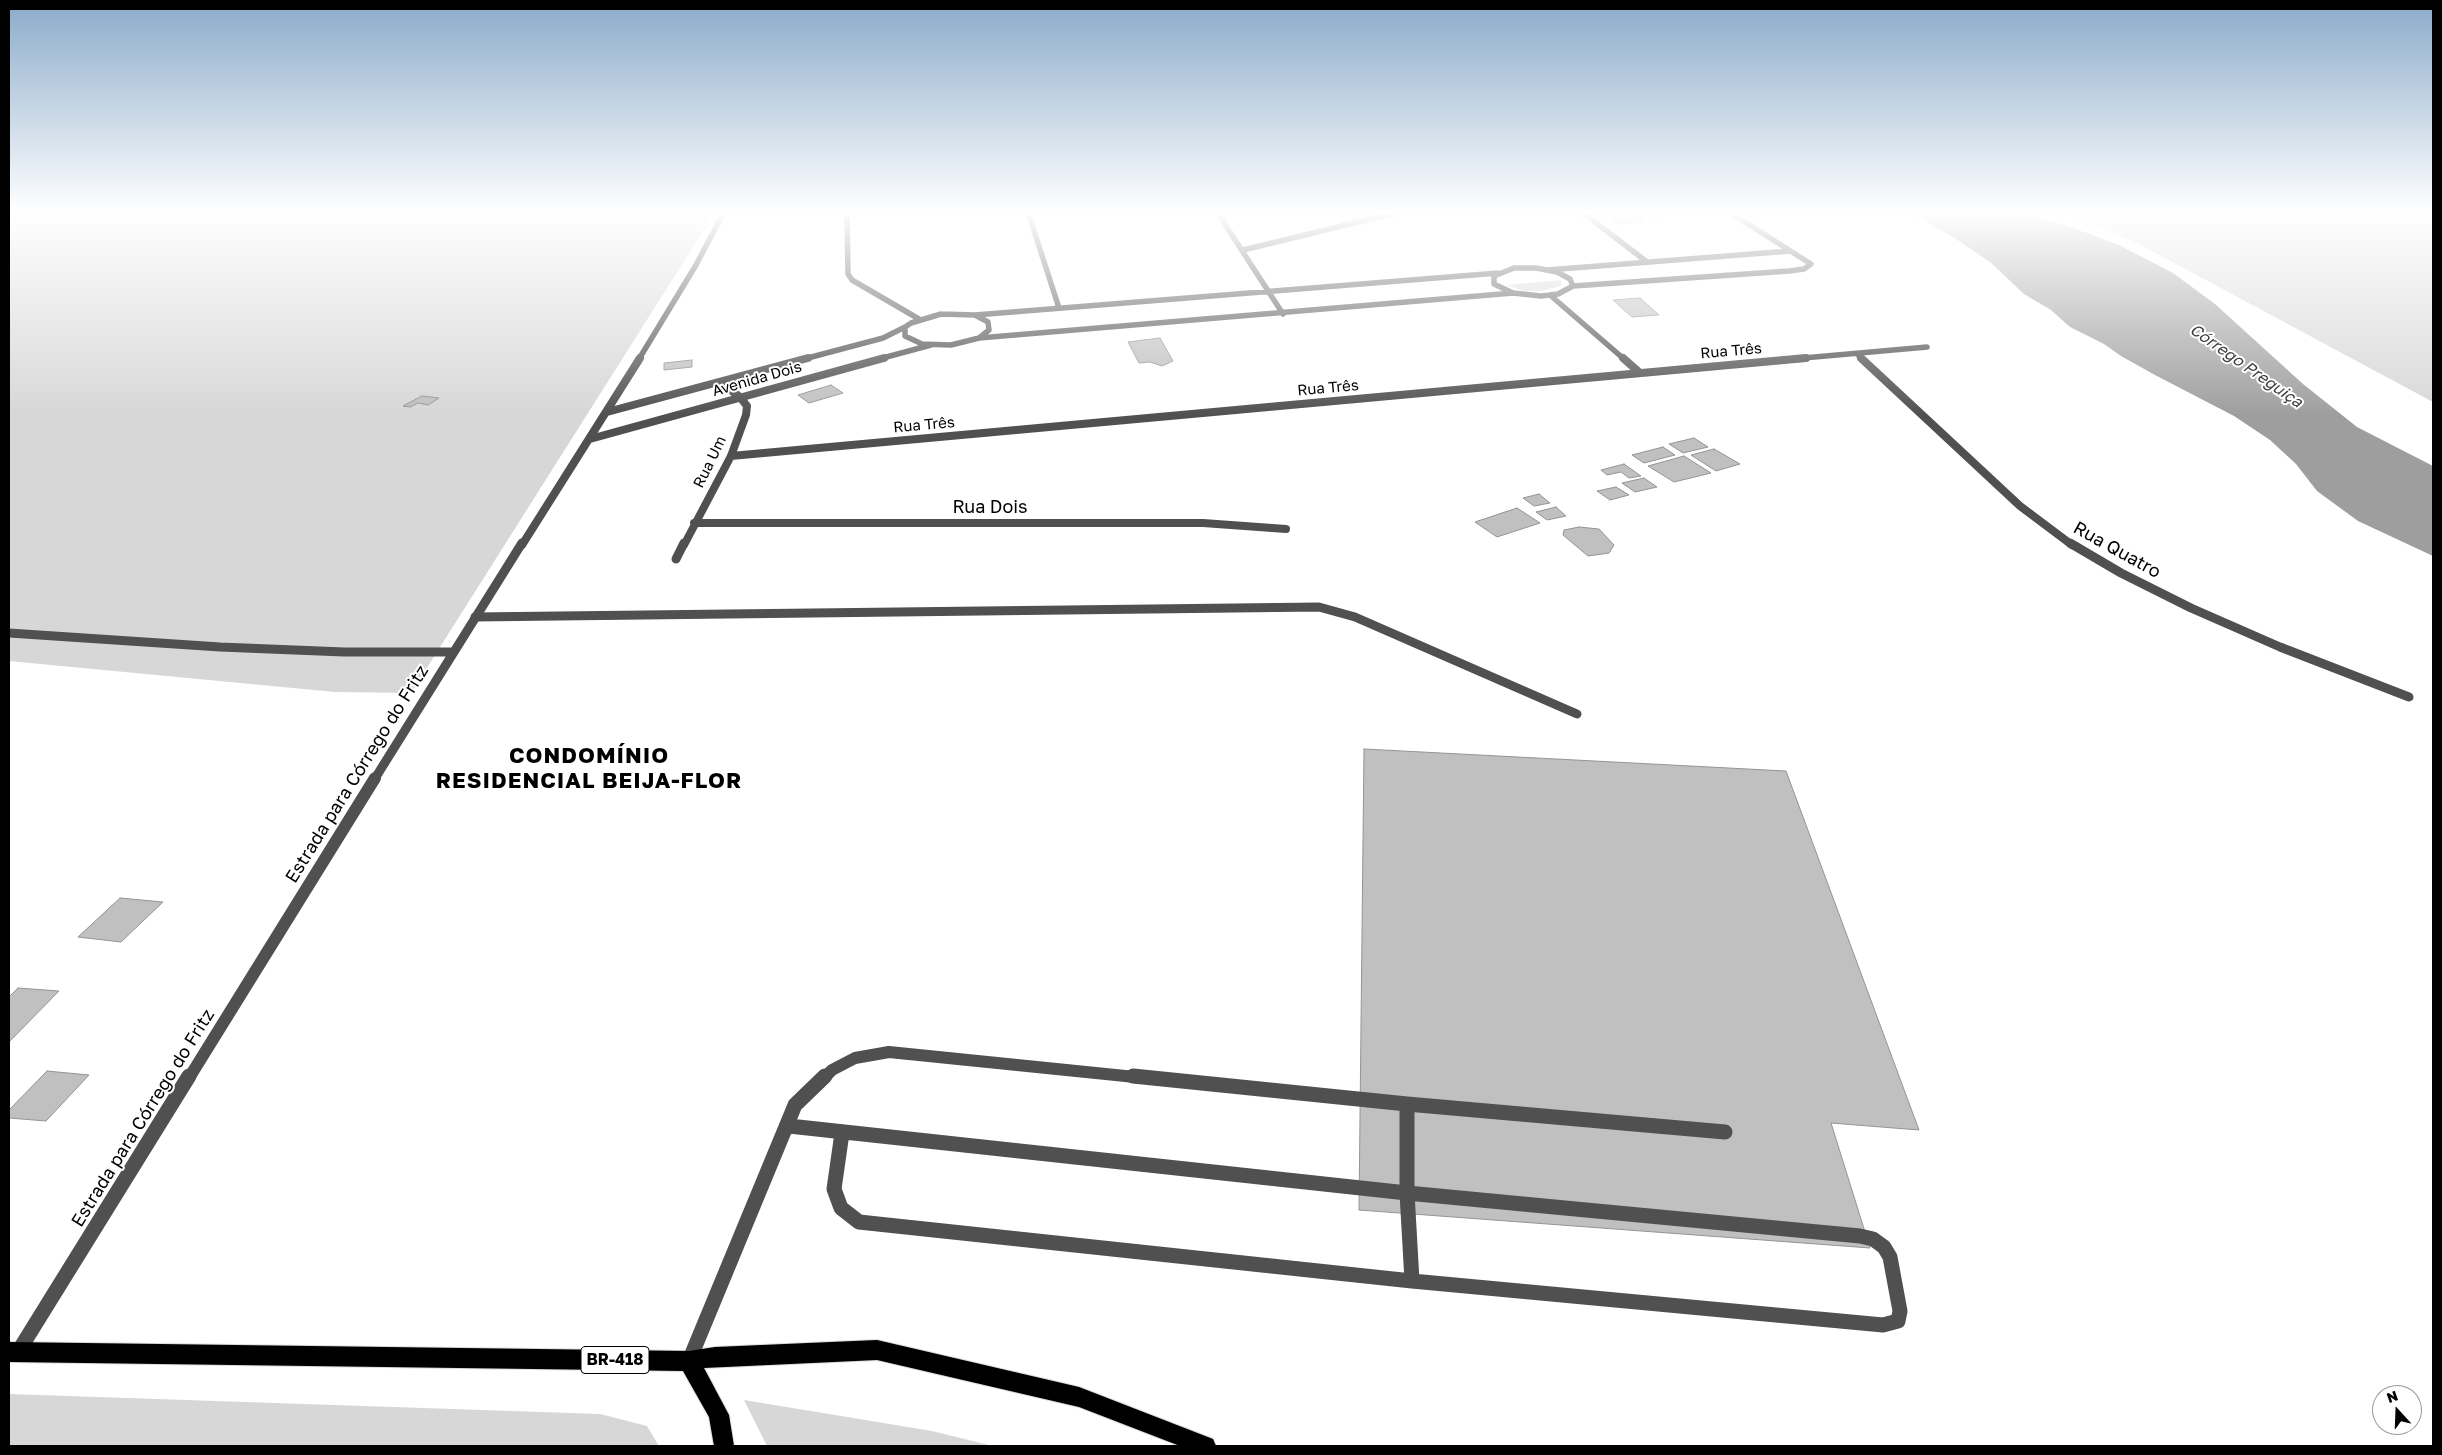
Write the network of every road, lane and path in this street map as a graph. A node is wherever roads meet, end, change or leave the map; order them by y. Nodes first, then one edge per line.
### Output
1 (687, 280) edge
2 (852, 280) edge
3 (1050, 280) edge
4 (1262, 280) edge
5 (1415, 280) edge
6 (1494, 280) edge
7 (1570, 280) edge
8 (1660, 280) edge
9 (1572, 286) junction
10 (1270, 292) junction
11 (1513, 293) junction
12 (1550, 296) junction
13 (1059, 308) junction
14 (1283, 314) junction
15 (975, 316) junction
16 (919, 319) junction
17 (906, 327) junction
18 (979, 338) junction
19 (931, 346) junction
20 (1927, 347) dead end
21 (1857, 354) junction
22 (1640, 373) junction
23 (721, 383) junction
24 (740, 397) junction
25 (607, 412) junction
26 (590, 439) junction
27 (730, 456) junction
28 (694, 523) junction
29 (1286, 529) dead end
30 (676, 559) dead end
31 (475, 617) junction
32 (9, 632) edge
33 (453, 652) junction
34 (2409, 697) dead end
35 (1577, 714) dead end
36 (1407, 1104) junction
37 (788, 1126) junction
38 (1725, 1132) dead end
39 (842, 1133) junction
40 (1407, 1193) junction
41 (1412, 1281) junction
42 (13, 1353) edge
43 (689, 1361) junction
44 (724, 1446) edge
45 (1206, 1446) edge

1 - 25 street, Estrada para Córrego do Fritz
2 - 16 street
3 - 13 street
4 - 10 street
5 - 10 street, Avenida Dois
6 - 11 street, Avenida Dois
7 - 9 street, Avenida Dois
8 - 9 street, Avenida Dois
9 - 12 street, Avenida Dois
10 - 13 street, Avenida Dois
10 - 14 street
11 - 12 street, Avenida Dois
11 - 14 street, Avenida Dois
12 - 22 street
13 - 15 street, Avenida Dois
14 - 18 street, Avenida Dois
15 - 16 street, Avenida Dois
15 - 18 street
16 - 17 street, Avenida Dois
17 - 19 street, Avenida Dois
17 - 23 street, Avenida Dois
18 - 19 street, Avenida Dois
19 - 24 street, Avenida Dois
20 - 21 street, Rua Três
21 - 22 street, Rua Três
21 - 34 street, Rua Quatro
22 - 27 street, Rua Três
23 - 24 street
23 - 25 street, Avenida Dois
24 - 26 street, Avenida Dois
24 - 27 street, Rua Um
25 - 26 street, Estrada para Córrego do Fritz
26 - 31 street, Estrada para Córrego do Fritz
27 - 28 street, Rua Um
28 - 29 street, Rua Dois
28 - 30 street, Rua Um
31 - 33 street, Estrada para Córrego do Fritz
31 - 35 street
32 - 33 street
33 - 42 street, Estrada para Córrego do Fritz
36 - 37 street
36 - 38 street
36 - 40 street
37 - 39 street
37 - 43 street
39 - 40 street
39 - 41 street
40 - 41 street
40 - 41 street
42 - 43 main road, BR-418
43 - 44 main road
43 - 45 main road, BR-418

